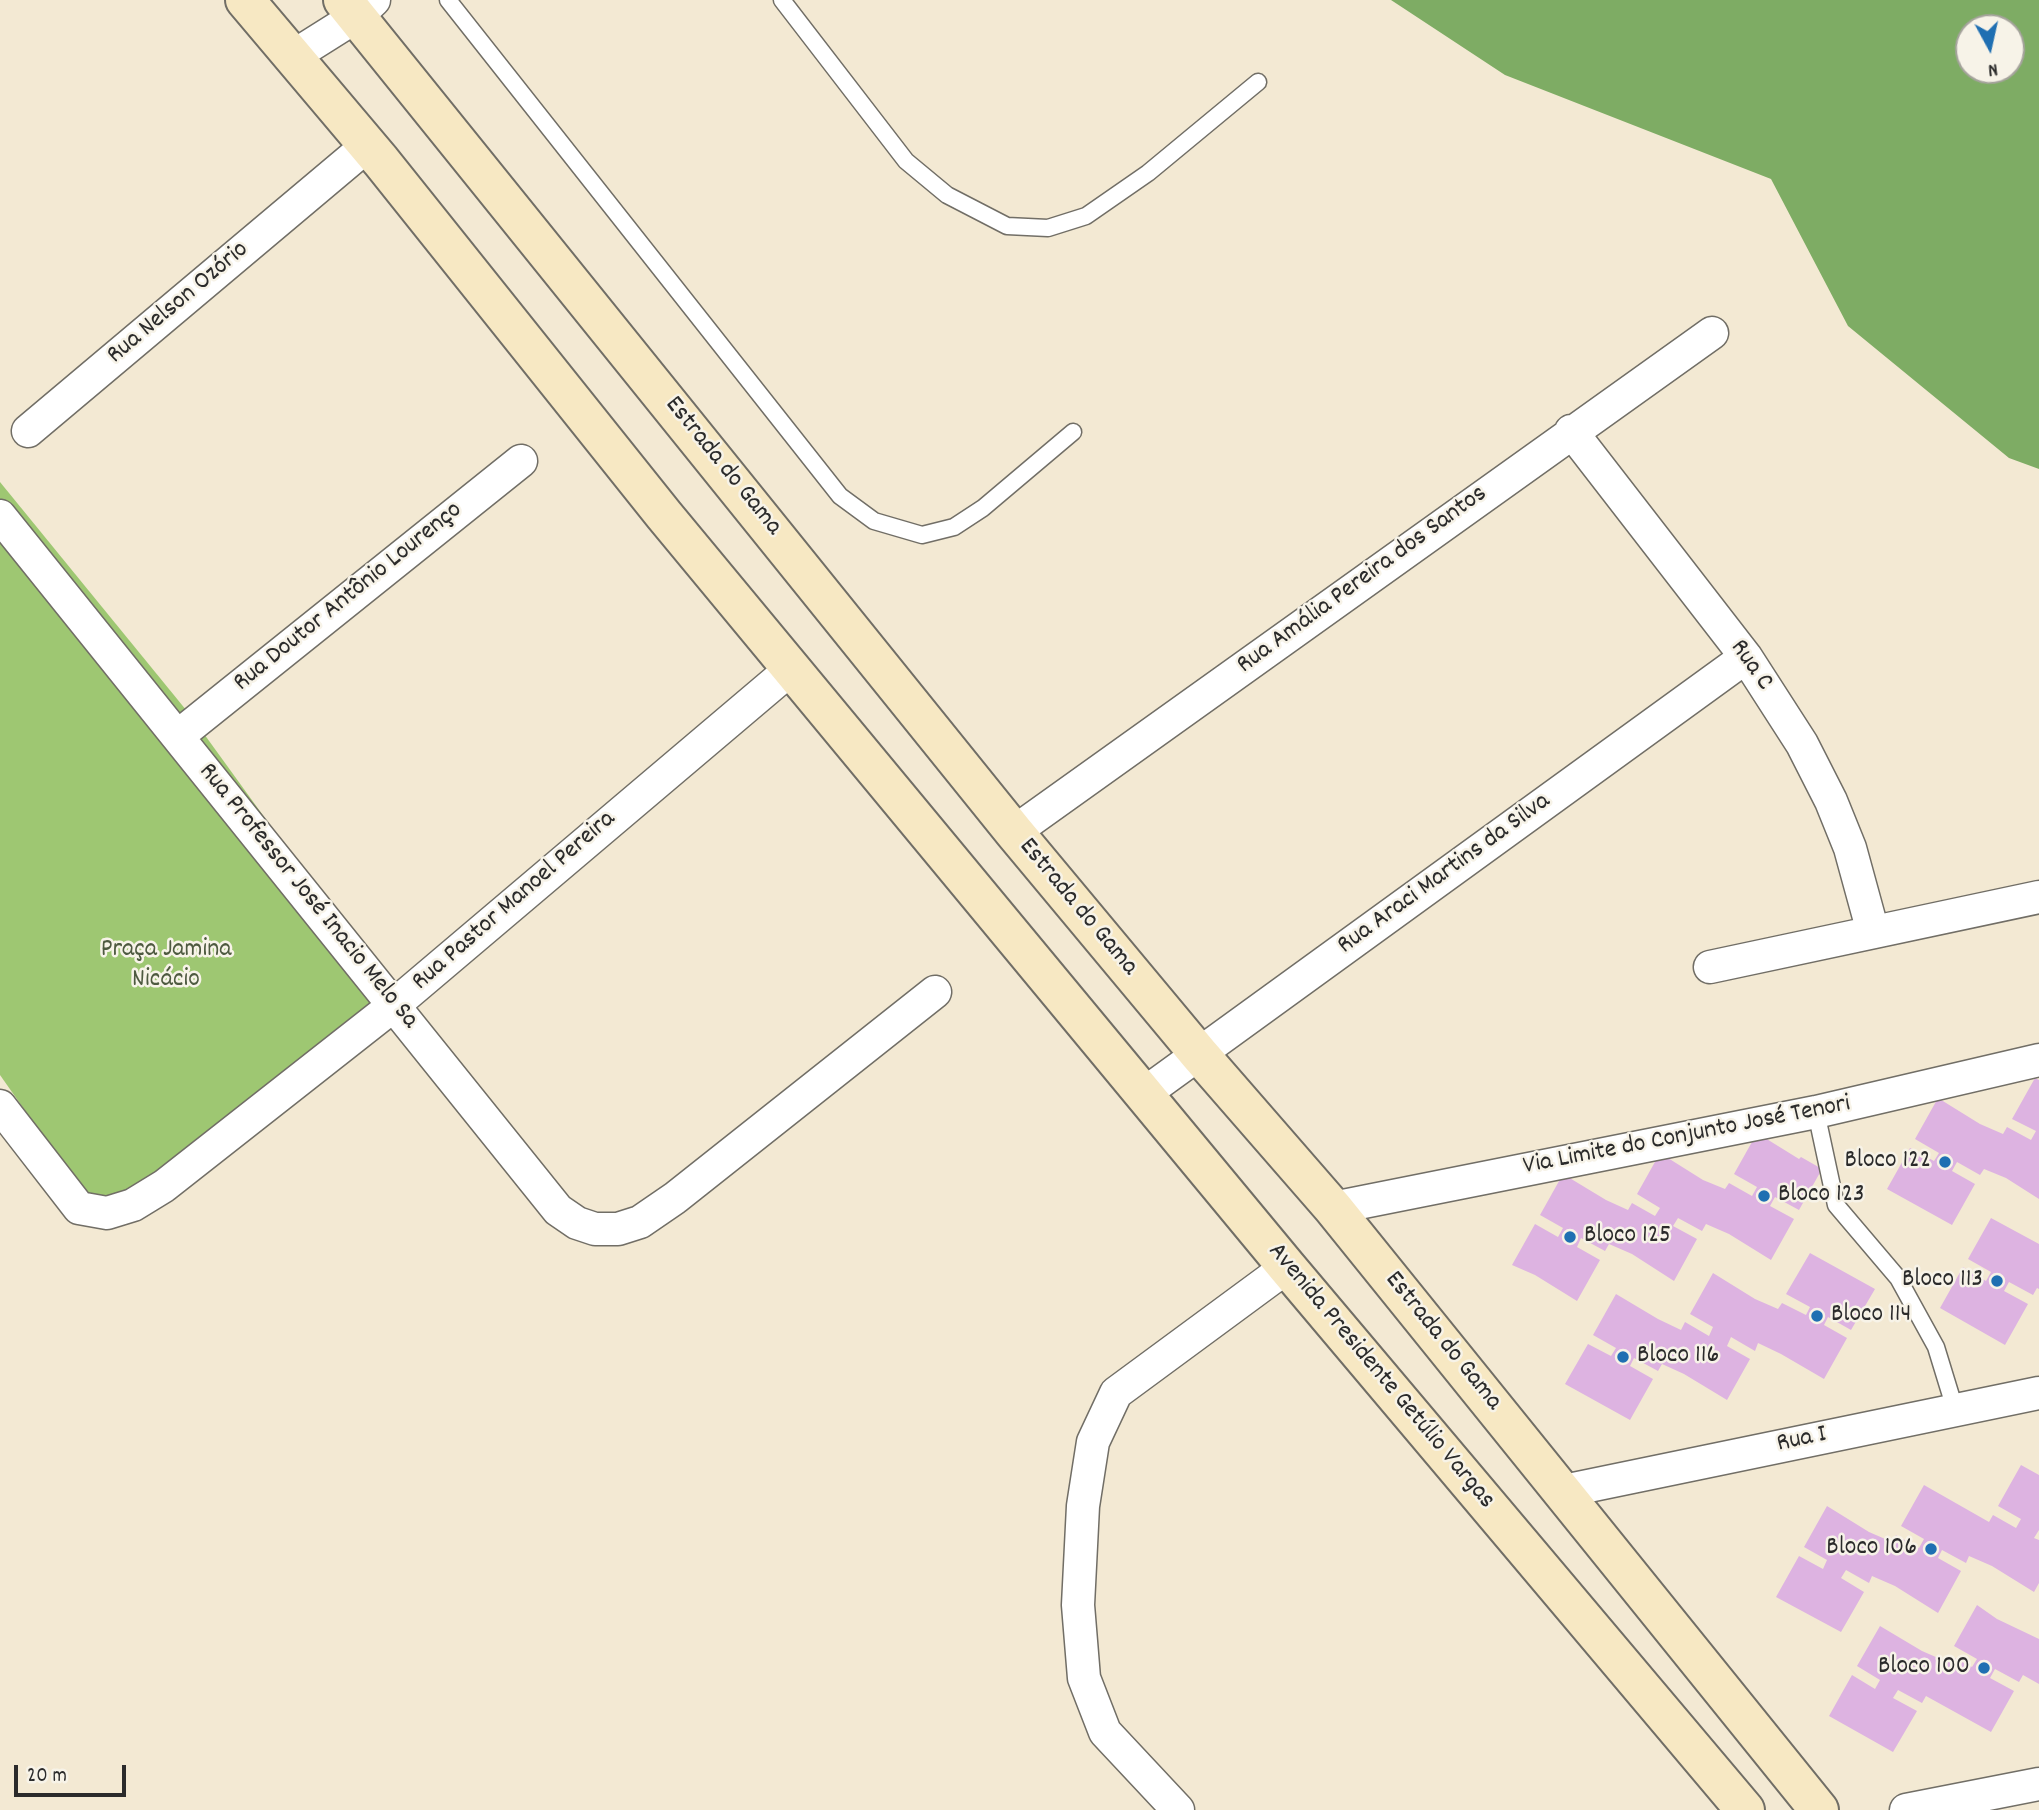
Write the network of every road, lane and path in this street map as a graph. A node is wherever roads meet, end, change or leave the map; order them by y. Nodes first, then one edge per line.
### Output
1 (245, 0) edge
2 (448, 0) edge
3 (782, 0) edge
4 (358, 5) edge
5 (295, 55) junction
6 (1258, 82) dead end
7 (368, 145) junction
8 (1713, 333) dead end
9 (28, 430) dead end
10 (1572, 431) junction
11 (1073, 432) dead end
12 (521, 461) dead end
13 (0, 516) edge
14 (1746, 657) junction
15 (792, 668) junction
16 (178, 736) junction
17 (1014, 832) junction
18 (2039, 897) edge
19 (1872, 932) junction
20 (1710, 967) dead end
21 (935, 992) dead end
22 (393, 1006) junction
23 (1199, 1054) junction
24 (2039, 1060) edge
25 (1145, 1093) junction
26 (0, 1106) edge
27 (1816, 1112) junction
28 (1333, 1208) junction
29 (1287, 1267) junction
30 (2039, 1393) edge
31 (1955, 1409) junction
32 (1564, 1491) junction
33 (2039, 1784) edge
34 (1178, 1810) edge
35 (1745, 1810) edge
36 (1819, 1810) edge
37 (1906, 1810) edge

1 - 5 street
2 - 11 lane
3 - 6 lane
4 - 5 street
4 - 17 street, Estrada do Gama
5 - 7 street
7 - 9 street, Rua Nelson Ozório
7 - 15 street
8 - 10 street, Rua Amália Pereira dos Santos
10 - 14 street, Rua C
10 - 17 street, Rua Amália Pereira dos Santos
12 - 16 street, Rua Doutor Antônio Lourenço
13 - 16 street, Rua Professor José Inacio Melo Sa
14 - 19 street, Rua C
14 - 23 street, Rua Araci Martins da Silva
15 - 22 street, Rua Pastor Manoel Pereira
15 - 25 street, Avenida Presidente Getúlio Vargas
16 - 22 street, Rua Professor José Inacio Melo Sa
17 - 23 street, Estrada do Gama
18 - 19 street
19 - 20 street
21 - 22 street, Rua Professor José Inacio Melo Sa
22 - 26 street, Rua Pastor Manoel Pereira
23 - 25 street, Rua Araci Martins da Silva
23 - 28 street, Estrada do Gama
24 - 27 street, Via Limite do Conjunto José Tenori
25 - 29 street, Avenida Presidente Getúlio Vargas
27 - 28 street, Via Limite do Conjunto José Tenori
27 - 31 lane
28 - 32 street, Estrada do Gama
29 - 34 street
29 - 35 street, Avenida Presidente Getúlio Vargas
30 - 31 street, Rua I
31 - 32 street, Rua I
32 - 36 street, Estrada do Gama
33 - 37 street

